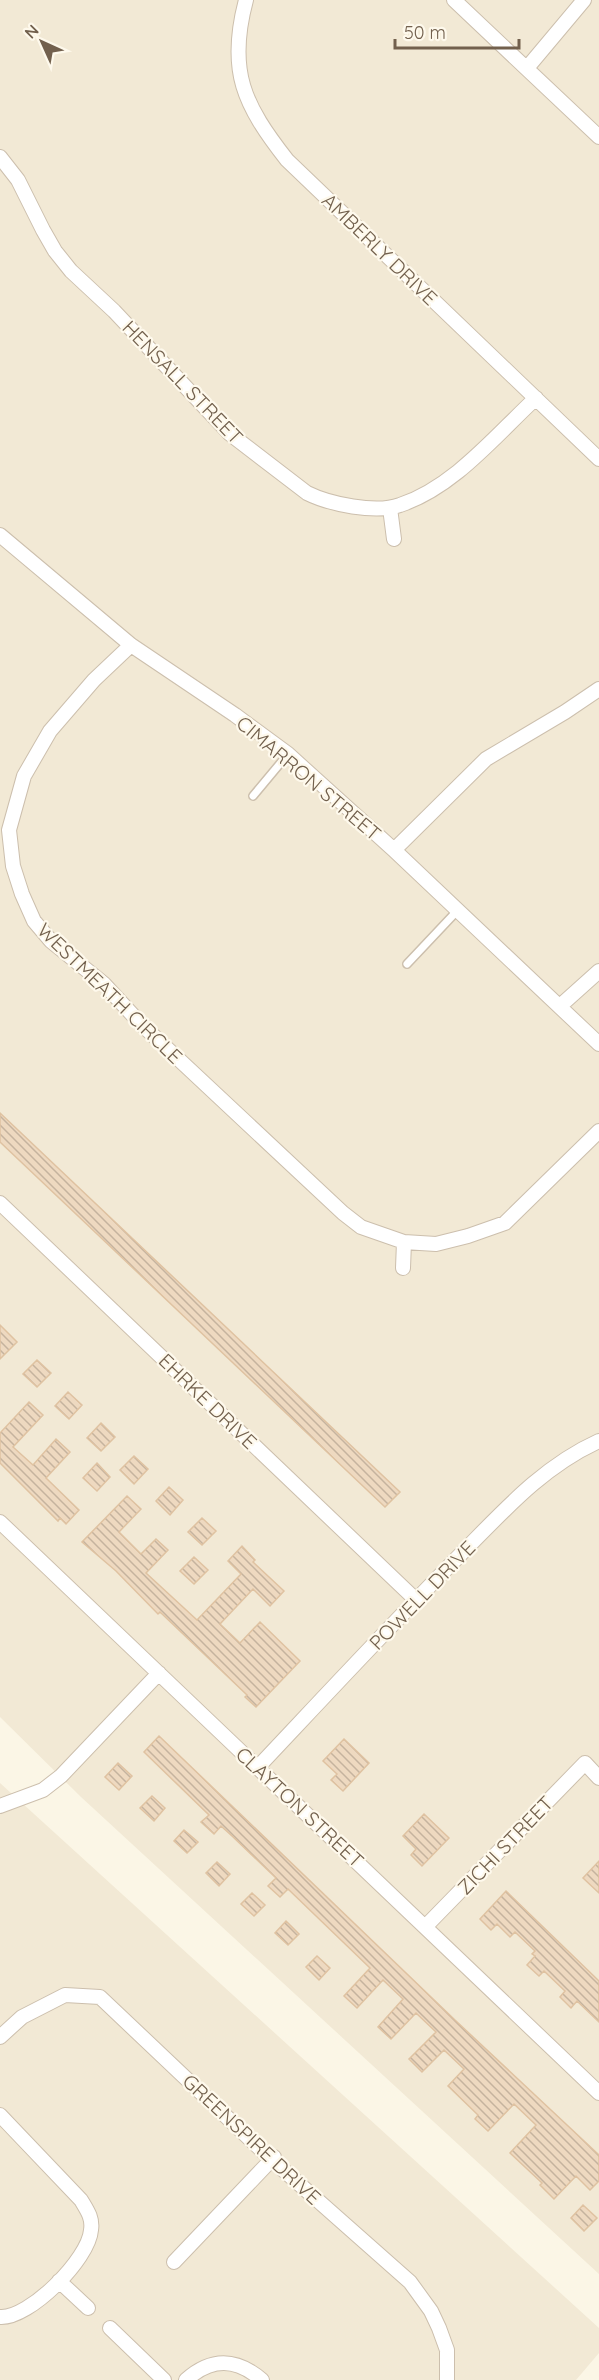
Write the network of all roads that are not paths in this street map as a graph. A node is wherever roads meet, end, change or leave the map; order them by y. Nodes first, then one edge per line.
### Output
1 (246, 0) edge
2 (454, 0) edge
3 (584, 0) edge
4 (527, 68) junction
5 (599, 137) edge
6 (0, 157) edge
7 (536, 398) junction
8 (599, 459) edge
9 (390, 508) junction
10 (0, 535) edge
11 (394, 539) dead end
12 (130, 645) junction
13 (599, 689) edge
14 (288, 754) junction
15 (253, 796) dead end
16 (4, 829) edge
17 (394, 850) junction
18 (457, 911) junction
19 (407, 964) dead end
20 (599, 971) edge
21 (560, 1006) junction
22 (599, 1044) edge
23 (599, 1131) edge
24 (0, 1203) edge
25 (404, 1242) junction
26 (403, 1268) dead end
27 (599, 1441) edge
28 (0, 1522) edge
29 (416, 1600) junction
30 (159, 1673) junction
31 (258, 1767) junction
32 (599, 1778) edge
33 (0, 1806) edge
34 (426, 1926) junction
35 (0, 2037) edge
36 (599, 2093) edge
37 (0, 2115) edge
38 (273, 2158) junction
39 (174, 2262) dead end
40 (59, 2281) junction
41 (88, 2308) dead end
42 (0, 2317) edge
43 (110, 2328) dead end
44 (164, 2380) edge
45 (186, 2380) edge
46 (262, 2380) edge
47 (447, 2380) edge

1 - 7 street, AMBERLY DRIVE
2 - 4 street
3 - 4 street
4 - 5 street
6 - 9 street, HENSALL STREET
7 - 8 street, AMBERLY DRIVE
7 - 9 street, HENSALL STREET
9 - 11 street
10 - 12 street, CIMARRON STREET
12 - 14 street, CIMARRON STREET
12 - 16 street, WESTMEATH CIRCLE
13 - 17 street
14 - 15 lane
14 - 17 street, CIMARRON STREET
16 - 25 street, WESTMEATH CIRCLE
17 - 18 street, CIMARRON STREET
18 - 19 lane
18 - 21 street, CIMARRON STREET
20 - 21 street
21 - 22 street, CIMARRON STREET
23 - 25 street, WESTMEATH CIRCLE
24 - 29 street, EHRKE DRIVE
25 - 26 street
27 - 29 street, POWELL DRIVE
28 - 30 street, CLAYTON STREET
29 - 31 street, POWELL DRIVE
30 - 31 street, CLAYTON STREET
30 - 33 street
31 - 34 street, CLAYTON STREET
32 - 34 street, ZICHI STREET
34 - 36 street, CLAYTON STREET
35 - 38 street, GREENSPIRE DRIVE
37 - 40 street
38 - 39 street
38 - 47 street, GREENSPIRE DRIVE
40 - 41 street
40 - 42 street
43 - 44 street
45 - 46 street

